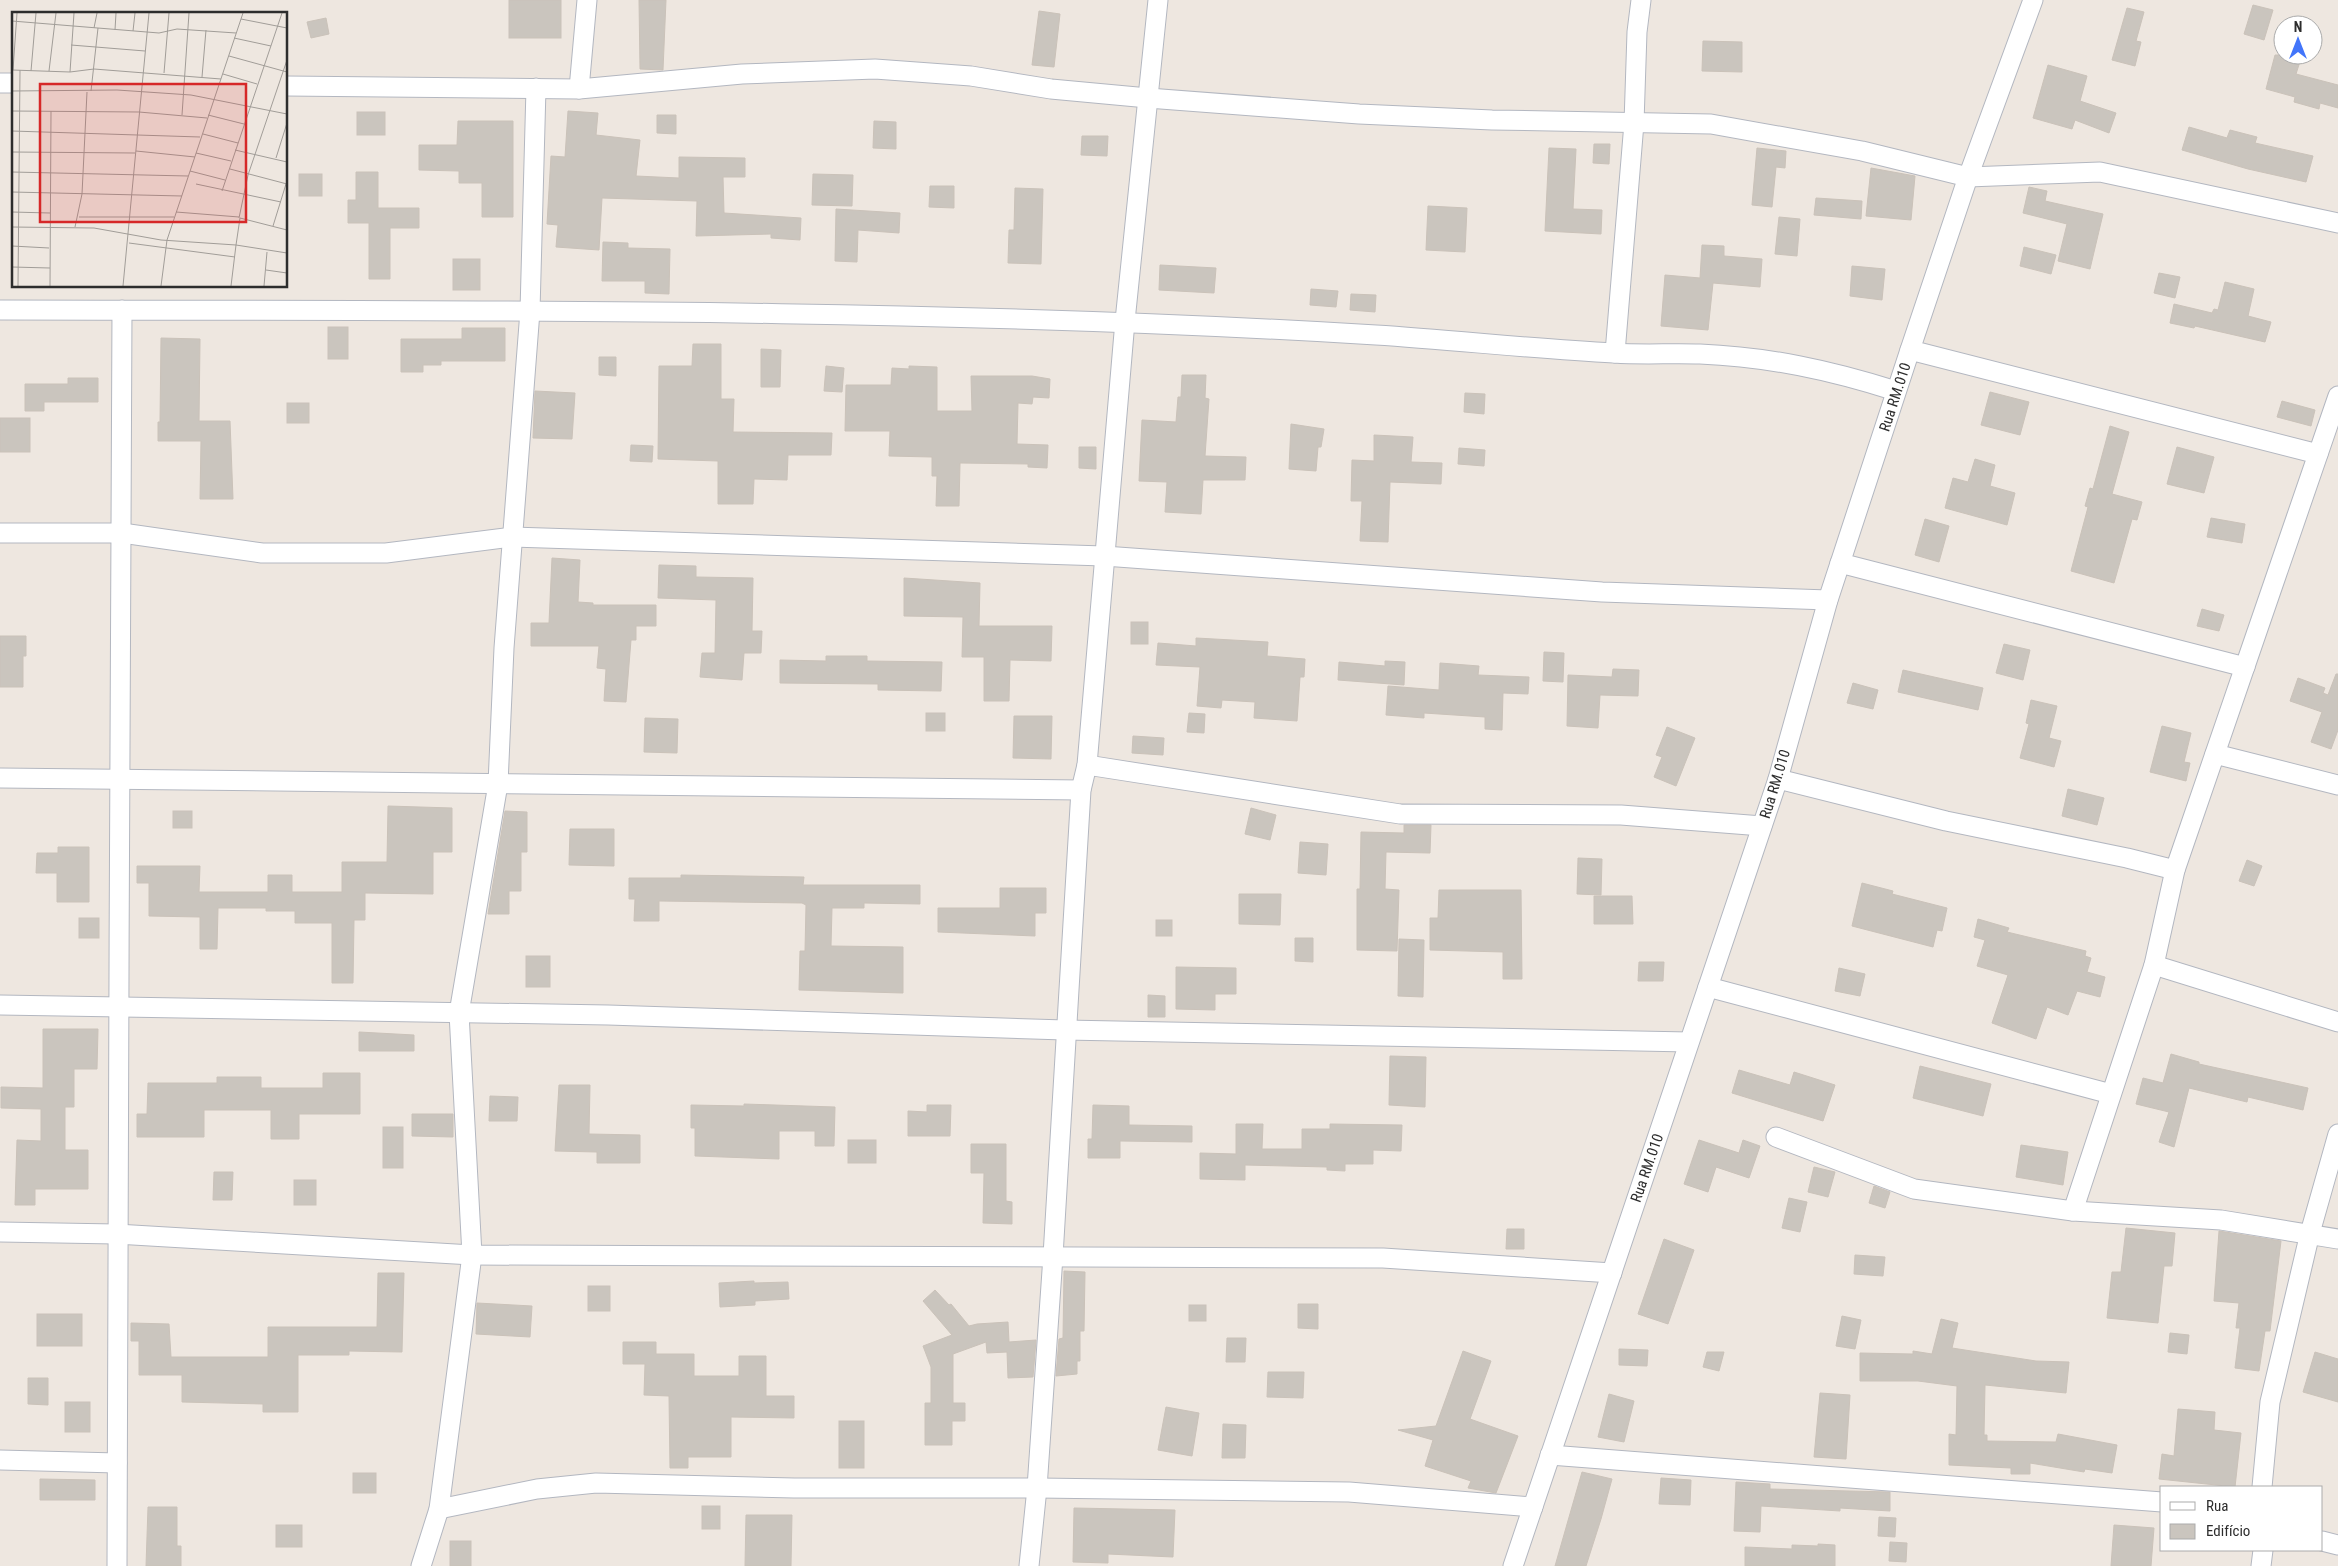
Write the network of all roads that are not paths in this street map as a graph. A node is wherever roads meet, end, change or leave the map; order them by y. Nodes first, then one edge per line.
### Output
1 (587, 0) edge
2 (1158, 0) edge
3 (1641, 0) edge
4 (2033, 0) edge
5 (288, 86) edge
6 (536, 88) junction
7 (578, 89) junction
8 (1148, 98) junction
9 (1634, 124) junction
10 (1968, 177) junction
11 (2338, 223) edge
12 (0, 310) edge
13 (122, 310) junction
14 (530, 311) junction
15 (1125, 321) junction
16 (1910, 350) junction
17 (1615, 353) junction
18 (1896, 391) junction
19 (2338, 396) edge
20 (2318, 454) junction
21 (0, 532) edge
22 (122, 534) junction
23 (512, 537) junction
24 (1104, 556) junction
25 (1840, 563) junction
26 (1828, 600) junction
27 (2245, 667) junction
28 (2215, 754) junction
29 (1087, 765) junction
30 (0, 778) edge
31 (1778, 779) junction
32 (121, 780) junction
33 (498, 784) junction
34 (2338, 786) edge
35 (1081, 790) junction
36 (1762, 826) junction
37 (2175, 870) junction
38 (2154, 965) junction
39 (1708, 987) junction
40 (0, 1005) edge
41 (119, 1007) junction
42 (459, 1013) junction
43 (2338, 1022) edge
44 (1065, 1030) junction
45 (1689, 1042) junction
46 (2112, 1094) junction
47 (2338, 1134) edge
48 (1776, 1137) dead end
49 (2073, 1211) junction
50 (0, 1232) edge
51 (2310, 1233) junction
52 (116, 1234) junction
53 (2338, 1239) edge
54 (472, 1255) junction
55 (1053, 1256) junction
56 (1612, 1273) junction
57 (1550, 1455) junction
58 (0, 1460) edge
59 (117, 1462) junction
60 (2262, 1486) edge
61 (1037, 1488) junction
62 (2160, 1502) edge
63 (1533, 1507) junction
64 (439, 1509) junction
65 (2323, 1541) edge
66 (2338, 1545) edge
67 (2264, 1551) edge
68 (117, 1566) edge
69 (421, 1566) edge
70 (1029, 1566) edge
71 (1513, 1566) edge
72 (2261, 1566) edge

1 - 7 street
2 - 8 street
3 - 9 street
4 - 10 street, Rua RM.010
5 - 6 street
6 - 7 street
6 - 14 street
7 - 8 street
8 - 9 street
8 - 15 street
9 - 10 street
9 - 17 street
10 - 11 street
10 - 16 street, Rua RM.010
12 - 13 street
13 - 14 street
13 - 22 street
14 - 15 street
14 - 23 street
15 - 17 street
15 - 24 street
16 - 18 street, Rua RM.010
16 - 20 street
17 - 18 street
18 - 25 street, Rua RM.010
19 - 20 street
20 - 27 street
21 - 22 street
22 - 23 street
22 - 32 street
23 - 24 street
23 - 33 street
24 - 26 street
24 - 29 street
25 - 26 street, Rua RM.010
25 - 27 street
26 - 31 street, Rua RM.010
27 - 28 street
28 - 34 street
28 - 37 street
29 - 35 street
29 - 36 street
30 - 32 street
31 - 36 street, Rua RM.010
31 - 37 street
32 - 33 street
32 - 41 street
33 - 35 street
33 - 42 street
35 - 44 street
36 - 39 street, Rua RM.010
37 - 38 street
38 - 43 street
38 - 46 street
39 - 45 street, Rua RM.010
39 - 46 street
40 - 41 street
41 - 42 street
41 - 52 street
42 - 44 street
42 - 54 street
44 - 45 street
44 - 55 street
45 - 56 street, Rua RM.010
46 - 49 street
47 - 51 street
48 - 49 street
49 - 51 street
50 - 52 street
51 - 53 street
51 - 60 street
52 - 54 street
52 - 59 street
54 - 55 street
54 - 64 street
55 - 56 street
55 - 61 street
56 - 57 street, Rua RM.010
57 - 62 street
57 - 63 street, Rua RM.010
58 - 59 street
59 - 68 street
61 - 63 street
61 - 64 street
61 - 70 street
63 - 71 street, Rua RM.010
64 - 69 street
65 - 66 street
67 - 72 street

